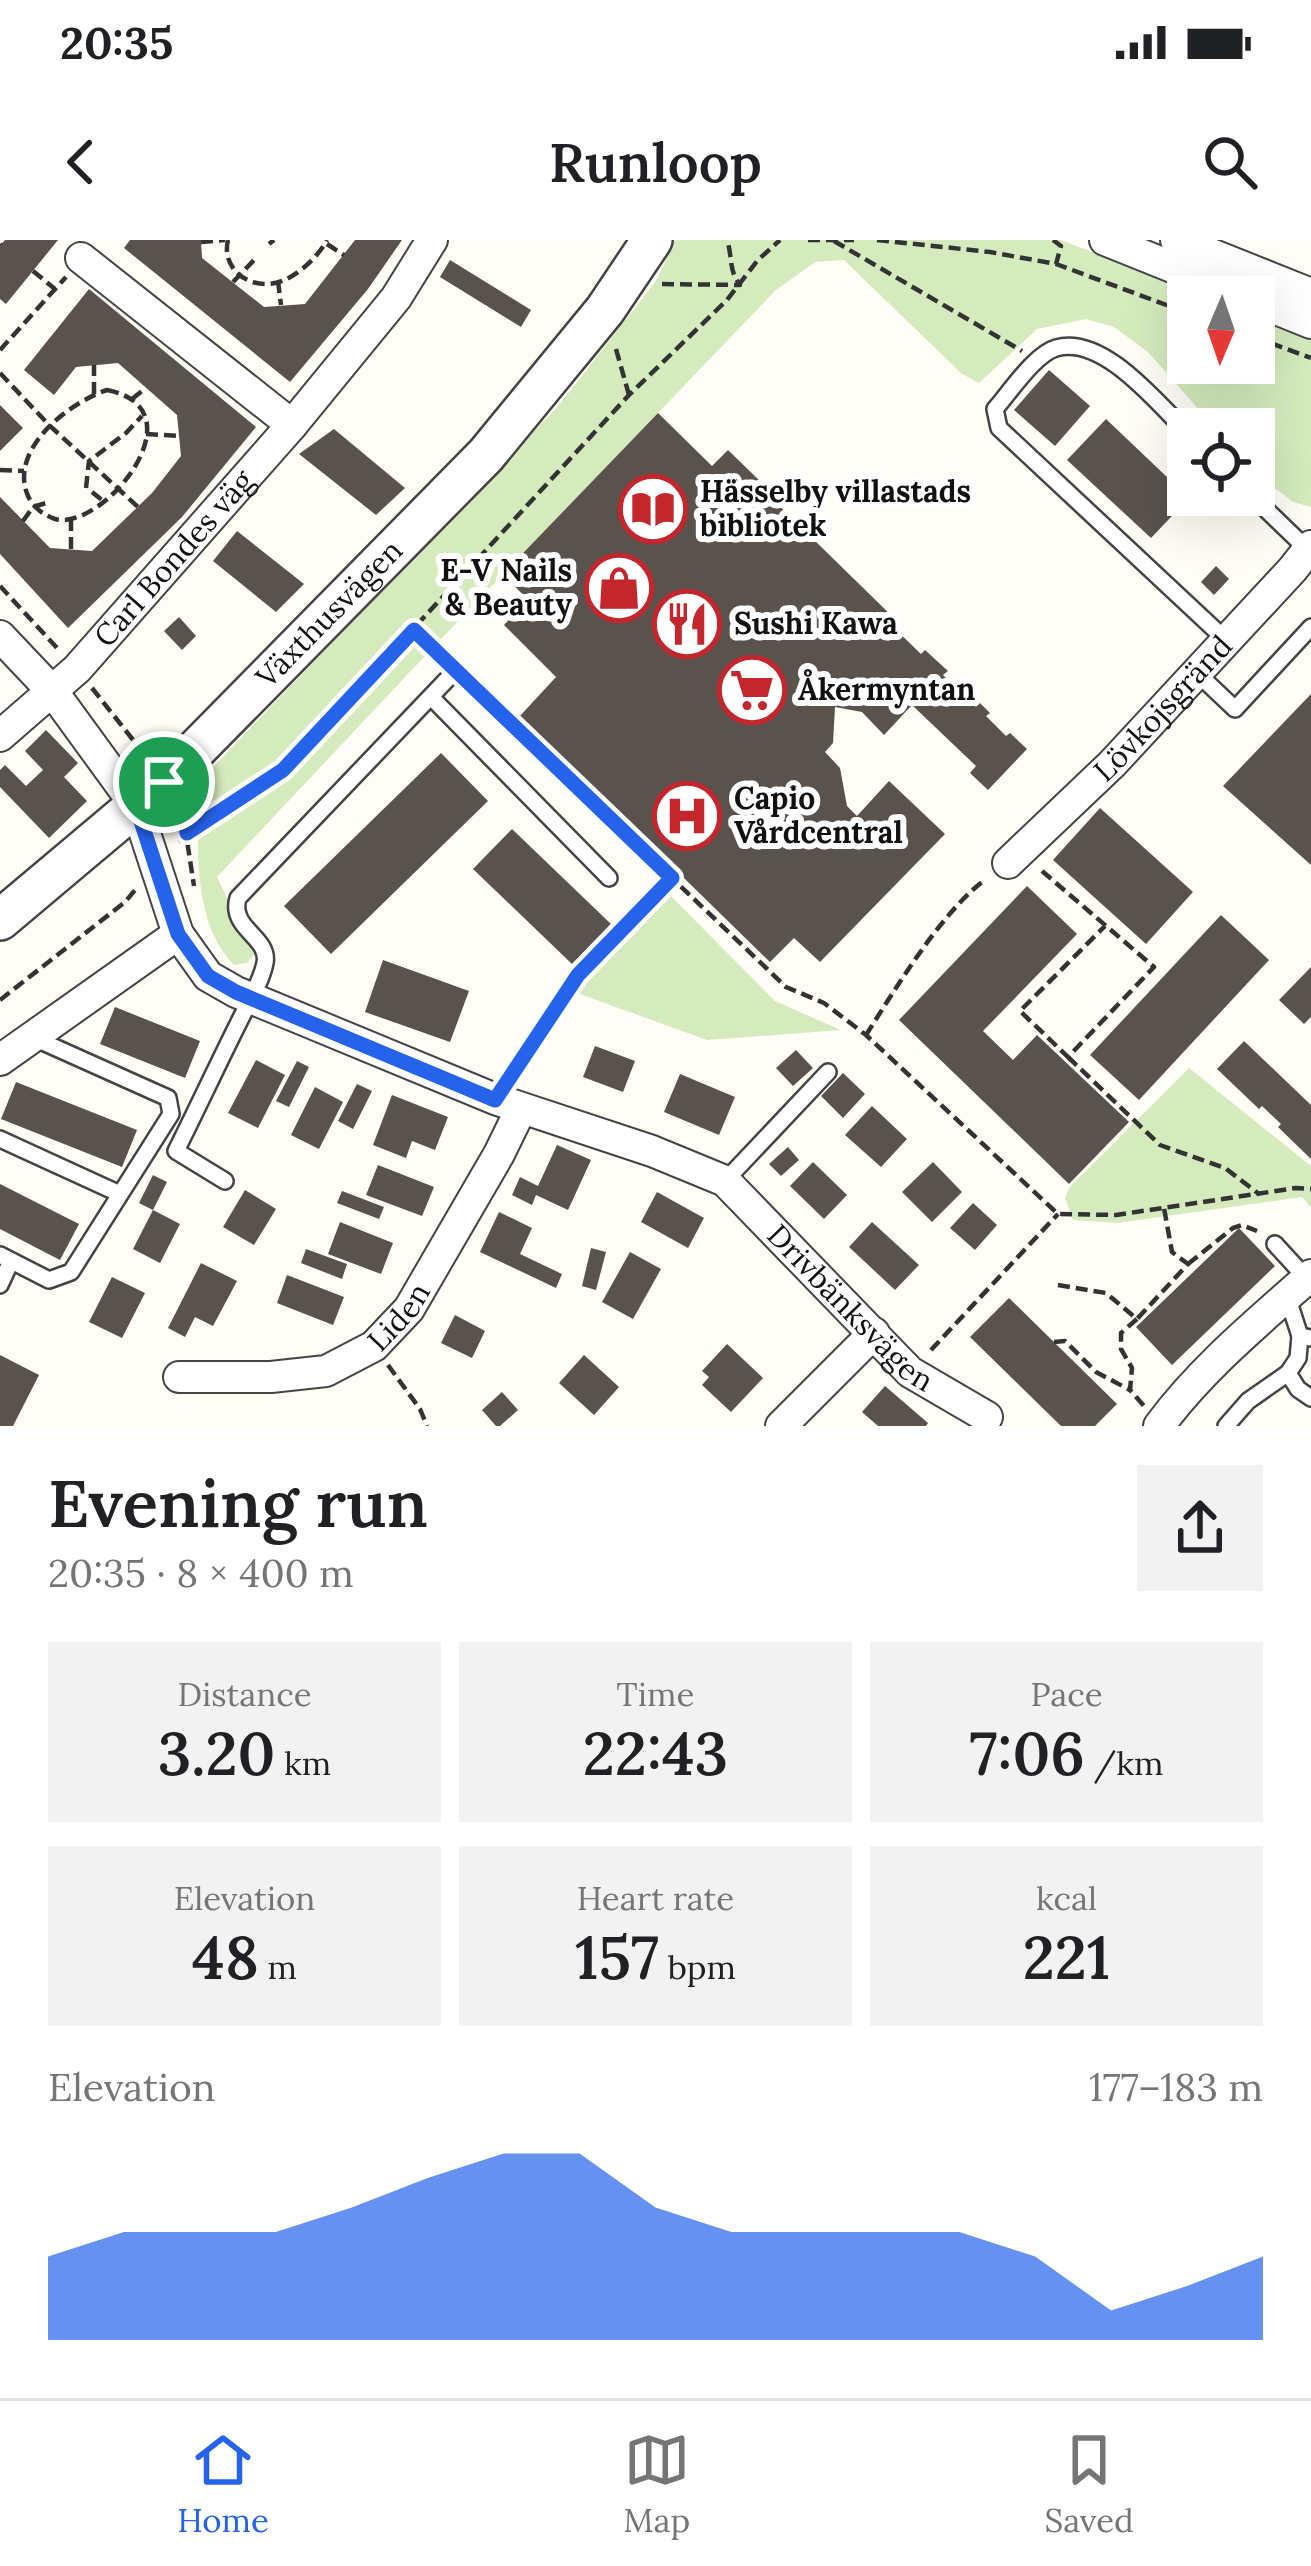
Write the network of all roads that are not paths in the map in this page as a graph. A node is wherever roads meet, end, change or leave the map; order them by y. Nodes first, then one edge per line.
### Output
1 (431, 240) edge
2 (652, 240) edge
3 (1105, 240) edge
4 (1176, 240) edge
5 (81, 258) road end
6 (642, 266) edge
7 (1196, 276) edge
8 (1311, 294) edge
9 (1275, 308) edge
10 (1311, 322) edge
11 (1167, 413) edge
12 (292, 425) junction
13 (1275, 516) edge
14 (1309, 548) edge
15 (1311, 627) edge
16 (0, 636) edge
17 (1227, 640) junction
18 (456, 670) road end
19 (1197, 674) junction
20 (53, 692) junction
21 (431, 697) junction
22 (0, 736) edge
23 (150, 794) junction
24 (1014, 857) road end
25 (609, 878) dead end
26 (0, 920) edge
27 (178, 934) junction
28 (251, 998) junction
29 (32, 1036) junction
30 (0, 1060) edge
31 (828, 1072) dead end
32 (508, 1104) junction
33 (0, 1139) edge
34 (225, 1180) dead end
35 (725, 1180) junction
36 (120, 1193) junction
37 (1275, 1244) road end
38 (6, 1258) edge
39 (1302, 1284) edge
40 (0, 1285) edge
41 (874, 1333) junction
42 (1306, 1337) edge
43 (1288, 1372) junction
44 (179, 1377) dead end
45 (1311, 1398) edge
46 (987, 1417) dead end
47 (1161, 1423) edge
48 (781, 1426) edge
49 (1226, 1426) edge

1 - 12 street, Carl Bondes väg
2 - 6 street, Växthusvägen
3 - 7 street
4 - 8 street
5 - 12 street
6 - 23 street, Växthusvägen
9 - 10 street
11 - 17 lane
12 - 20 street, Carl Bondes väg
13 - 14 lane
14 - 17 street, Lövkojsgränd
15 - 19 lane
16 - 20 street
17 - 19 street, Lövkojsgränd
18 - 21 lane
19 - 24 street, Lövkojsgränd
20 - 22 street, Carl Bondes väg
20 - 23 street
21 - 25 lane
21 - 28 lane
23 - 26 street, Växthusvägen
23 - 27 street, Drivbänksvägen
27 - 28 street, Drivbänksvägen
27 - 29 street
28 - 32 street, Drivbänksvägen
28 - 34 lane
29 - 30 street
29 - 36 lane
31 - 35 lane
32 - 35 street, Drivbänksvägen
32 - 44 street, Liden
33 - 36 lane
35 - 41 street, Drivbänksvägen
36 - 38 lane
37 - 39 lane
38 - 40 lane
39 - 42 lane
39 - 47 street
41 - 46 street, Drivbänksvägen
41 - 48 street
42 - 43 lane
43 - 45 lane
43 - 49 lane

